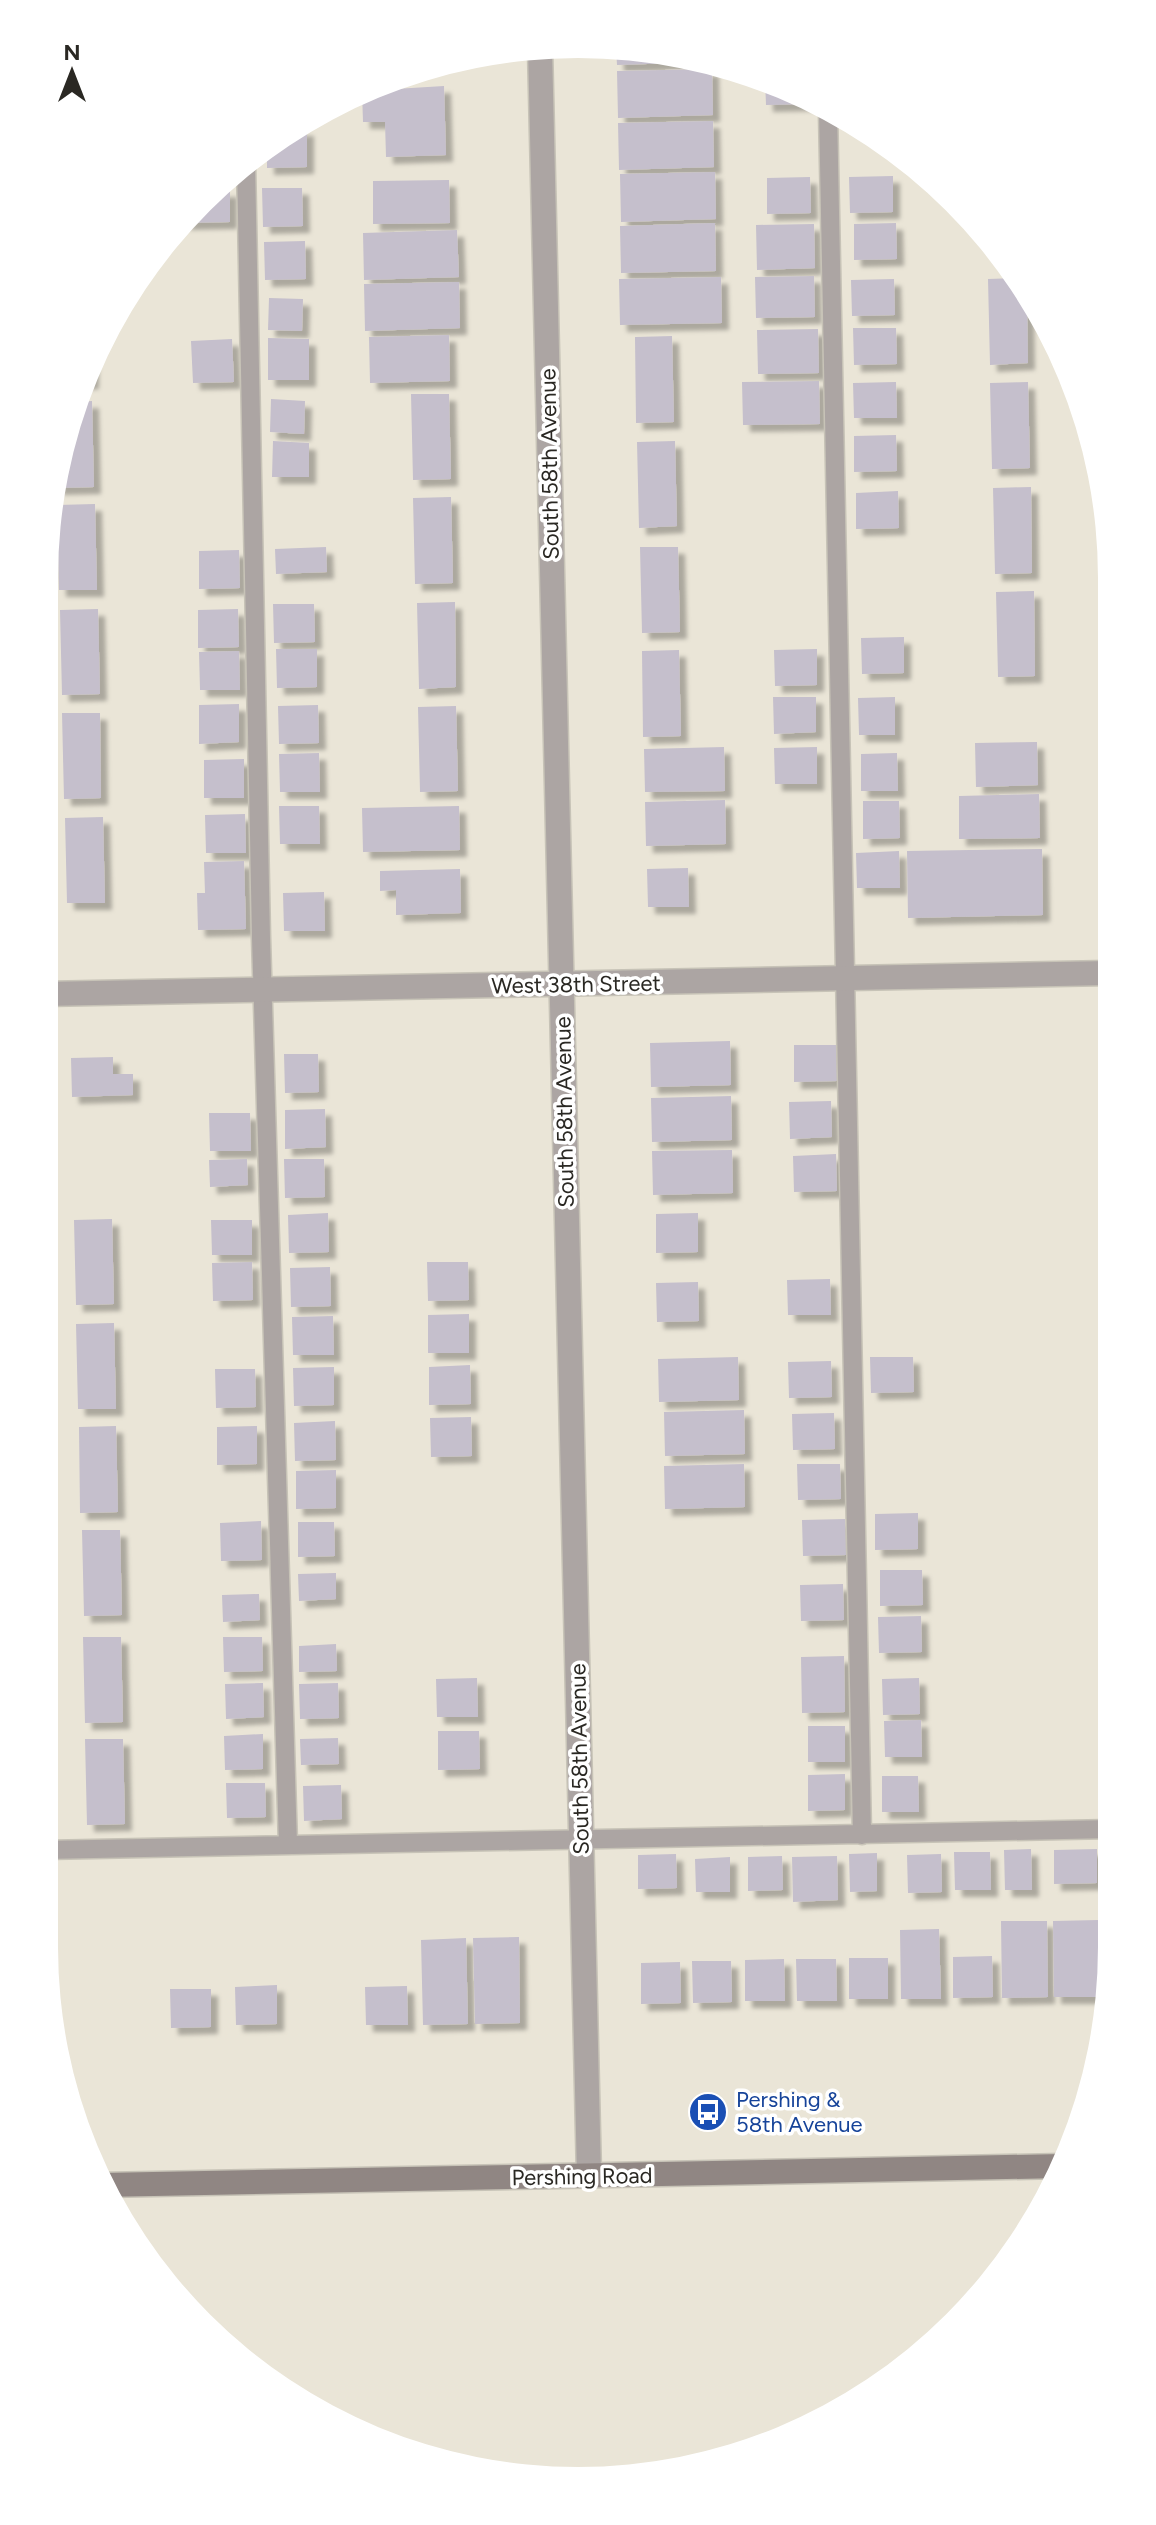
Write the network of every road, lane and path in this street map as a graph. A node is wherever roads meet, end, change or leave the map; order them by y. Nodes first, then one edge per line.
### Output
1 (540, 59) edge
2 (828, 123) edge
3 (246, 177) edge
4 (1098, 973) edge
5 (847, 979) junction
6 (562, 984) junction
7 (263, 990) junction
8 (58, 994) edge
9 (1098, 1829) edge
10 (862, 1835) junction
11 (581, 1840) junction
12 (288, 1845) junction
13 (58, 1850) edge
14 (1049, 2166) edge
15 (589, 2176) junction
16 (116, 2185) edge

1 - 6 street, South 58th Avenue
2 - 5 lane
3 - 7 lane
4 - 5 street, West 38th Street
5 - 6 street, West 38th Street
5 - 10 lane
6 - 7 street, West 38th Street
6 - 11 street, South 58th Avenue
7 - 8 street, West 38th Street
7 - 12 lane
9 - 10 lane
10 - 11 lane
11 - 12 lane
11 - 15 street, South 58th Avenue
12 - 13 lane
14 - 15 main road, Pershing Road
15 - 16 main road, Pershing Road

